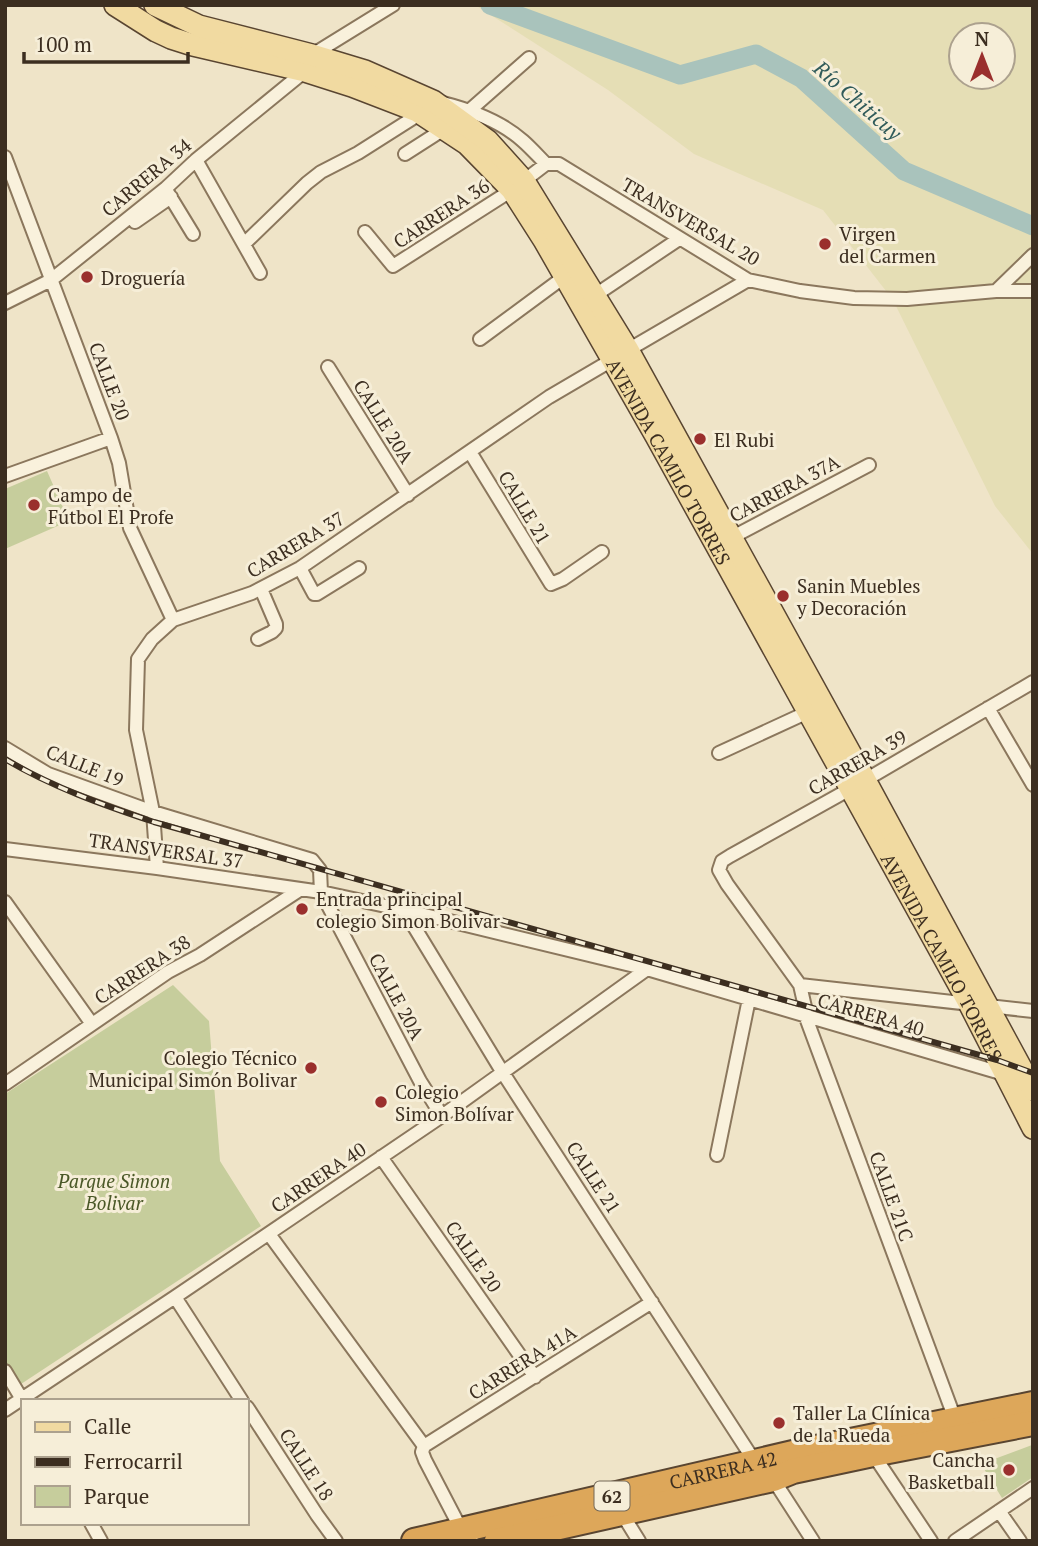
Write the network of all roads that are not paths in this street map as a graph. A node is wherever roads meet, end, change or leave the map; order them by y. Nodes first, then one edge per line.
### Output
1 (115, 5) edge
2 (155, 5) edge
3 (393, 5) edge
4 (529, 58) dead end
5 (309, 63) junction
6 (427, 107) junction
7 (470, 110) junction
8 (444, 128) junction
9 (405, 154) dead end
10 (5, 157) edge
11 (196, 160) junction
12 (547, 164) junction
13 (518, 186) junction
14 (168, 193) junction
15 (365, 232) dead end
16 (193, 234) dead end
17 (679, 239) junction
18 (244, 244) junction
19 (1033, 256) edge
20 (260, 273) dead end
21 (564, 277) junction
22 (51, 279) junction
23 (748, 280) junction
24 (996, 291) junction
25 (1033, 291) edge
26 (594, 296) junction
27 (5, 303) edge
28 (480, 339) dead end
29 (620, 355) junction
30 (328, 367) dead end
31 (111, 438) junction
32 (470, 452) junction
33 (869, 465) dead end
34 (5, 476) edge
35 (408, 495) junction
36 (724, 541) junction
37 (602, 552) dead end
38 (300, 568) junction
39 (359, 568) dead end
40 (261, 589) junction
41 (173, 620) junction
42 (258, 639) dead end
43 (1033, 682) edge
44 (988, 708) junction
45 (808, 712) junction
46 (5, 748) edge
47 (719, 753) dead end
48 (857, 785) junction
49 (1033, 785) edge
50 (153, 812) junction
51 (5, 849) edge
52 (158, 868) junction
53 (301, 889) junction
54 (321, 892) junction
55 (5, 902) edge
56 (404, 910) junction
57 (647, 969) junction
58 (800, 985) junction
59 (749, 999) junction
60 (978, 1005) junction
61 (1033, 1011) edge
62 (804, 1015) junction
63 (92, 1024) junction
64 (503, 1073) junction
65 (1004, 1074) junction
66 (5, 1084) edge
67 (1028, 1095) edge
68 (442, 1116) junction
69 (1033, 1128) edge
70 (717, 1155) dead end
71 (381, 1157) junction
72 (269, 1234) junction
73 (175, 1297) junction
74 (652, 1302) junction
75 (5, 1371) edge
76 (535, 1377) junction
77 (21, 1399) edge
78 (25, 1399) edge
79 (241, 1399) edge
80 (21, 1402) edge
81 (248, 1409) edge
82 (5, 1410) edge
83 (955, 1419) junction
84 (1032, 1419) edge
85 (424, 1446) junction
86 (873, 1454) junction
87 (764, 1471) junction
88 (1033, 1488) edge
89 (999, 1511) junction
90 (621, 1512) junction
91 (92, 1525) edge
92 (467, 1536) edge
93 (101, 1541) edge
94 (335, 1541) edge
95 (414, 1541) edge
96 (497, 1541) edge
97 (639, 1541) edge
98 (813, 1541) edge
99 (931, 1541) edge
100 (956, 1541) edge
101 (1020, 1541) edge

1 - 5 main road, AVENIDA CAMILO TORRES
2 - 5 main road, AVENIDA CAMILO TORRES
3 - 5 street, CARRERA 34
4 - 7 street
5 - 6 main road, AVENIDA CAMILO TORRES
5 - 11 street, CARRERA 34
6 - 7 street, TRANSVERSAL 20
6 - 8 main road, AVENIDA CAMILO TORRES
6 - 13 main road, AVENIDA CAMILO TORRES
6 - 18 street
7 - 12 street, TRANSVERSAL 20
8 - 9 street
8 - 13 main road, AVENIDA CAMILO TORRES
10 - 22 street, CALLE 20
11 - 14 street, CARRERA 34
11 - 18 street
12 - 13 street
12 - 17 street, TRANSVERSAL 20
13 - 15 street, CARRERA 36
13 - 21 main road, AVENIDA CAMILO TORRES
13 - 26 main road, AVENIDA CAMILO TORRES
14 - 16 street
14 - 22 street, CARRERA 34
17 - 23 street, TRANSVERSAL 20
17 - 26 street
18 - 20 street
19 - 24 street
21 - 28 street
21 - 29 main road, AVENIDA CAMILO TORRES
22 - 27 street, CARRERA 34
22 - 31 street, CALLE 20
23 - 24 street, TRANSVERSAL 20
23 - 29 street, CARRERA 37
24 - 25 street
26 - 29 main road, AVENIDA CAMILO TORRES
29 - 32 street, CARRERA 37
29 - 36 main road, AVENIDA CAMILO TORRES
30 - 35 street, CALLE 20A
31 - 34 street
31 - 41 street, CALLE 20
32 - 35 street, CARRERA 37
32 - 37 street, CALLE 21
33 - 36 street, CARRERA 37A
35 - 38 street, CARRERA 37
36 - 45 main road, AVENIDA CAMILO TORRES
36 - 48 main road, AVENIDA CAMILO TORRES
38 - 39 street
38 - 40 street, CARRERA 37
40 - 41 street, CARRERA 37
40 - 42 street
41 - 50 street, CARRERA 37
43 - 44 street, CARRERA 39
44 - 48 street, CARRERA 39
44 - 49 street
45 - 47 street
45 - 48 main road, AVENIDA CAMILO TORRES
46 - 50 street, CALLE 19
48 - 58 street, CARRERA 39
48 - 60 main road, AVENIDA CAMILO TORRES
50 - 52 street, CARRERA 37
50 - 54 street
51 - 52 street, TRANSVERSAL 37
52 - 53 street, TRANSVERSAL 37
53 - 54 street, TRANSVERSAL 37
53 - 63 street, CARRERA 38
54 - 56 street, CARRERA 40
54 - 68 street, CALLE 20A
55 - 63 street
56 - 57 street, CARRERA 40
56 - 64 street, CALLE 21
57 - 59 street, CARRERA 40
57 - 64 street, CARRERA 40
58 - 60 street, CARRERA 40
58 - 62 street, CALLE 21C
59 - 62 street, CARRERA 40
59 - 70 street
60 - 61 street, CARRERA 40
60 - 65 main road, AVENIDA CAMILO TORRES
60 - 67 main road, AVENIDA CAMILO TORRES
62 - 65 street, CARRERA 40
62 - 83 street, CALLE 21C
63 - 66 street, CARRERA 38
64 - 68 street, CARRERA 40
64 - 74 street, CALLE 21
65 - 67 main road, AVENIDA CAMILO TORRES
67 - 69 main road, AVENIDA CAMILO TORRES
68 - 71 street, CARRERA 40
71 - 72 street, CARRERA 40
71 - 76 street, CALLE 20
72 - 73 street, CARRERA 40
72 - 85 street
73 - 78 street, CARRERA 40
73 - 79 street
74 - 76 street, CARRERA 41A
74 - 87 street, CALLE 21
75 - 77 street
76 - 85 street, CARRERA 41A
80 - 82 street, CARRERA 40
81 - 94 street, CALLE 18
83 - 84 highway, CARRERA 42 / 62
83 - 87 highway, CARRERA 42 / 62
84 - 86 highway, CARRERA 42 / 62
85 - 92 street
86 - 87 highway, CARRERA 42 / 62
86 - 99 street
87 - 90 highway, CARRERA 42 / 62
87 - 92 highway, CARRERA 42 / 62
87 - 98 street, CALLE 21
88 - 89 street
89 - 100 street
89 - 101 street
90 - 96 highway, CARRERA 42 / 62
90 - 97 street
91 - 93 street
92 - 95 highway, CARRERA 42 / 62

